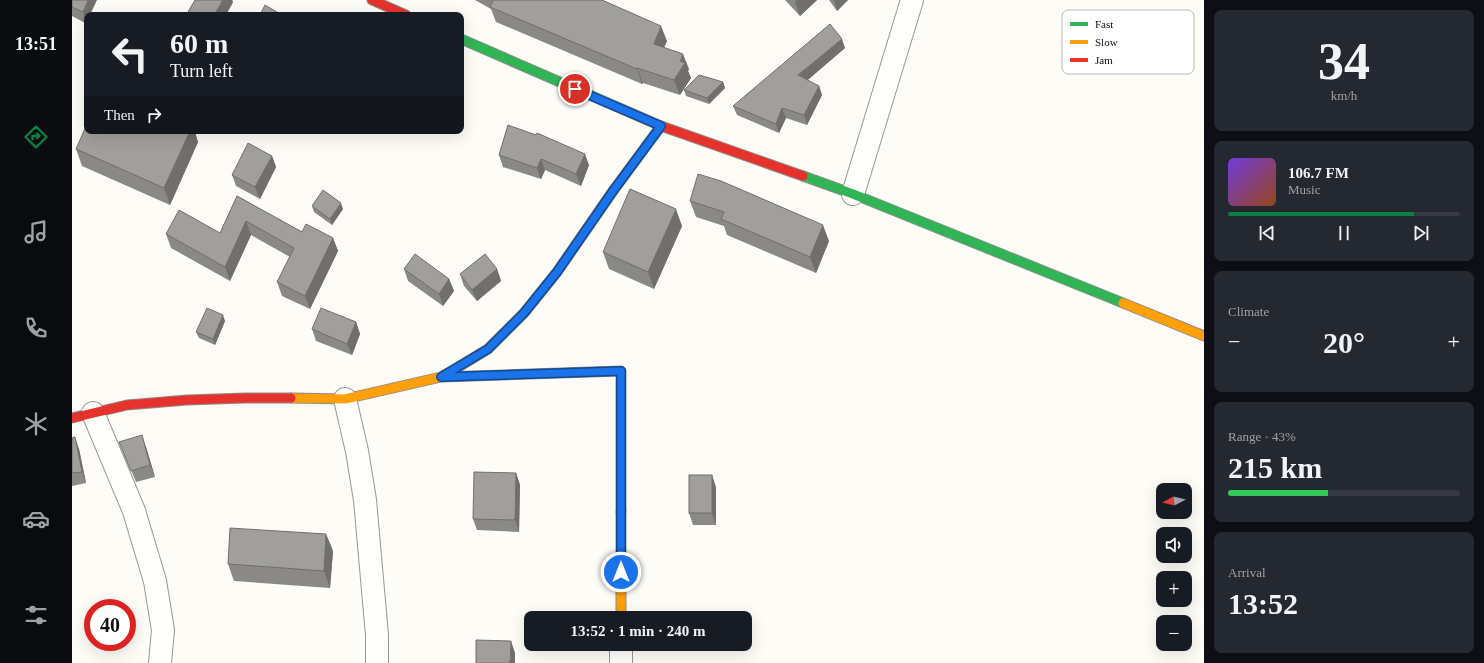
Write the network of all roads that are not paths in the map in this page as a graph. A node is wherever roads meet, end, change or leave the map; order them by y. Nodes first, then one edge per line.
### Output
1 (372, 0) edge
2 (912, 0) edge
3 (399, 12) edge
4 (464, 40) edge
5 (661, 126) junction
6 (853, 194) junction
7 (1204, 336) edge
8 (441, 377) junction
9 (345, 399) junction
10 (82, 415) edge
11 (621, 611) edge
12 (621, 651) edge
13 (160, 663) edge
14 (377, 663) edge
15 (621, 663) edge

1 - 3 street
2 - 6 street
4 - 5 street
5 - 6 street
5 - 8 street
6 - 7 street
8 - 9 street
8 - 11 street
9 - 10 street
9 - 14 street
10 - 13 street
12 - 15 street

